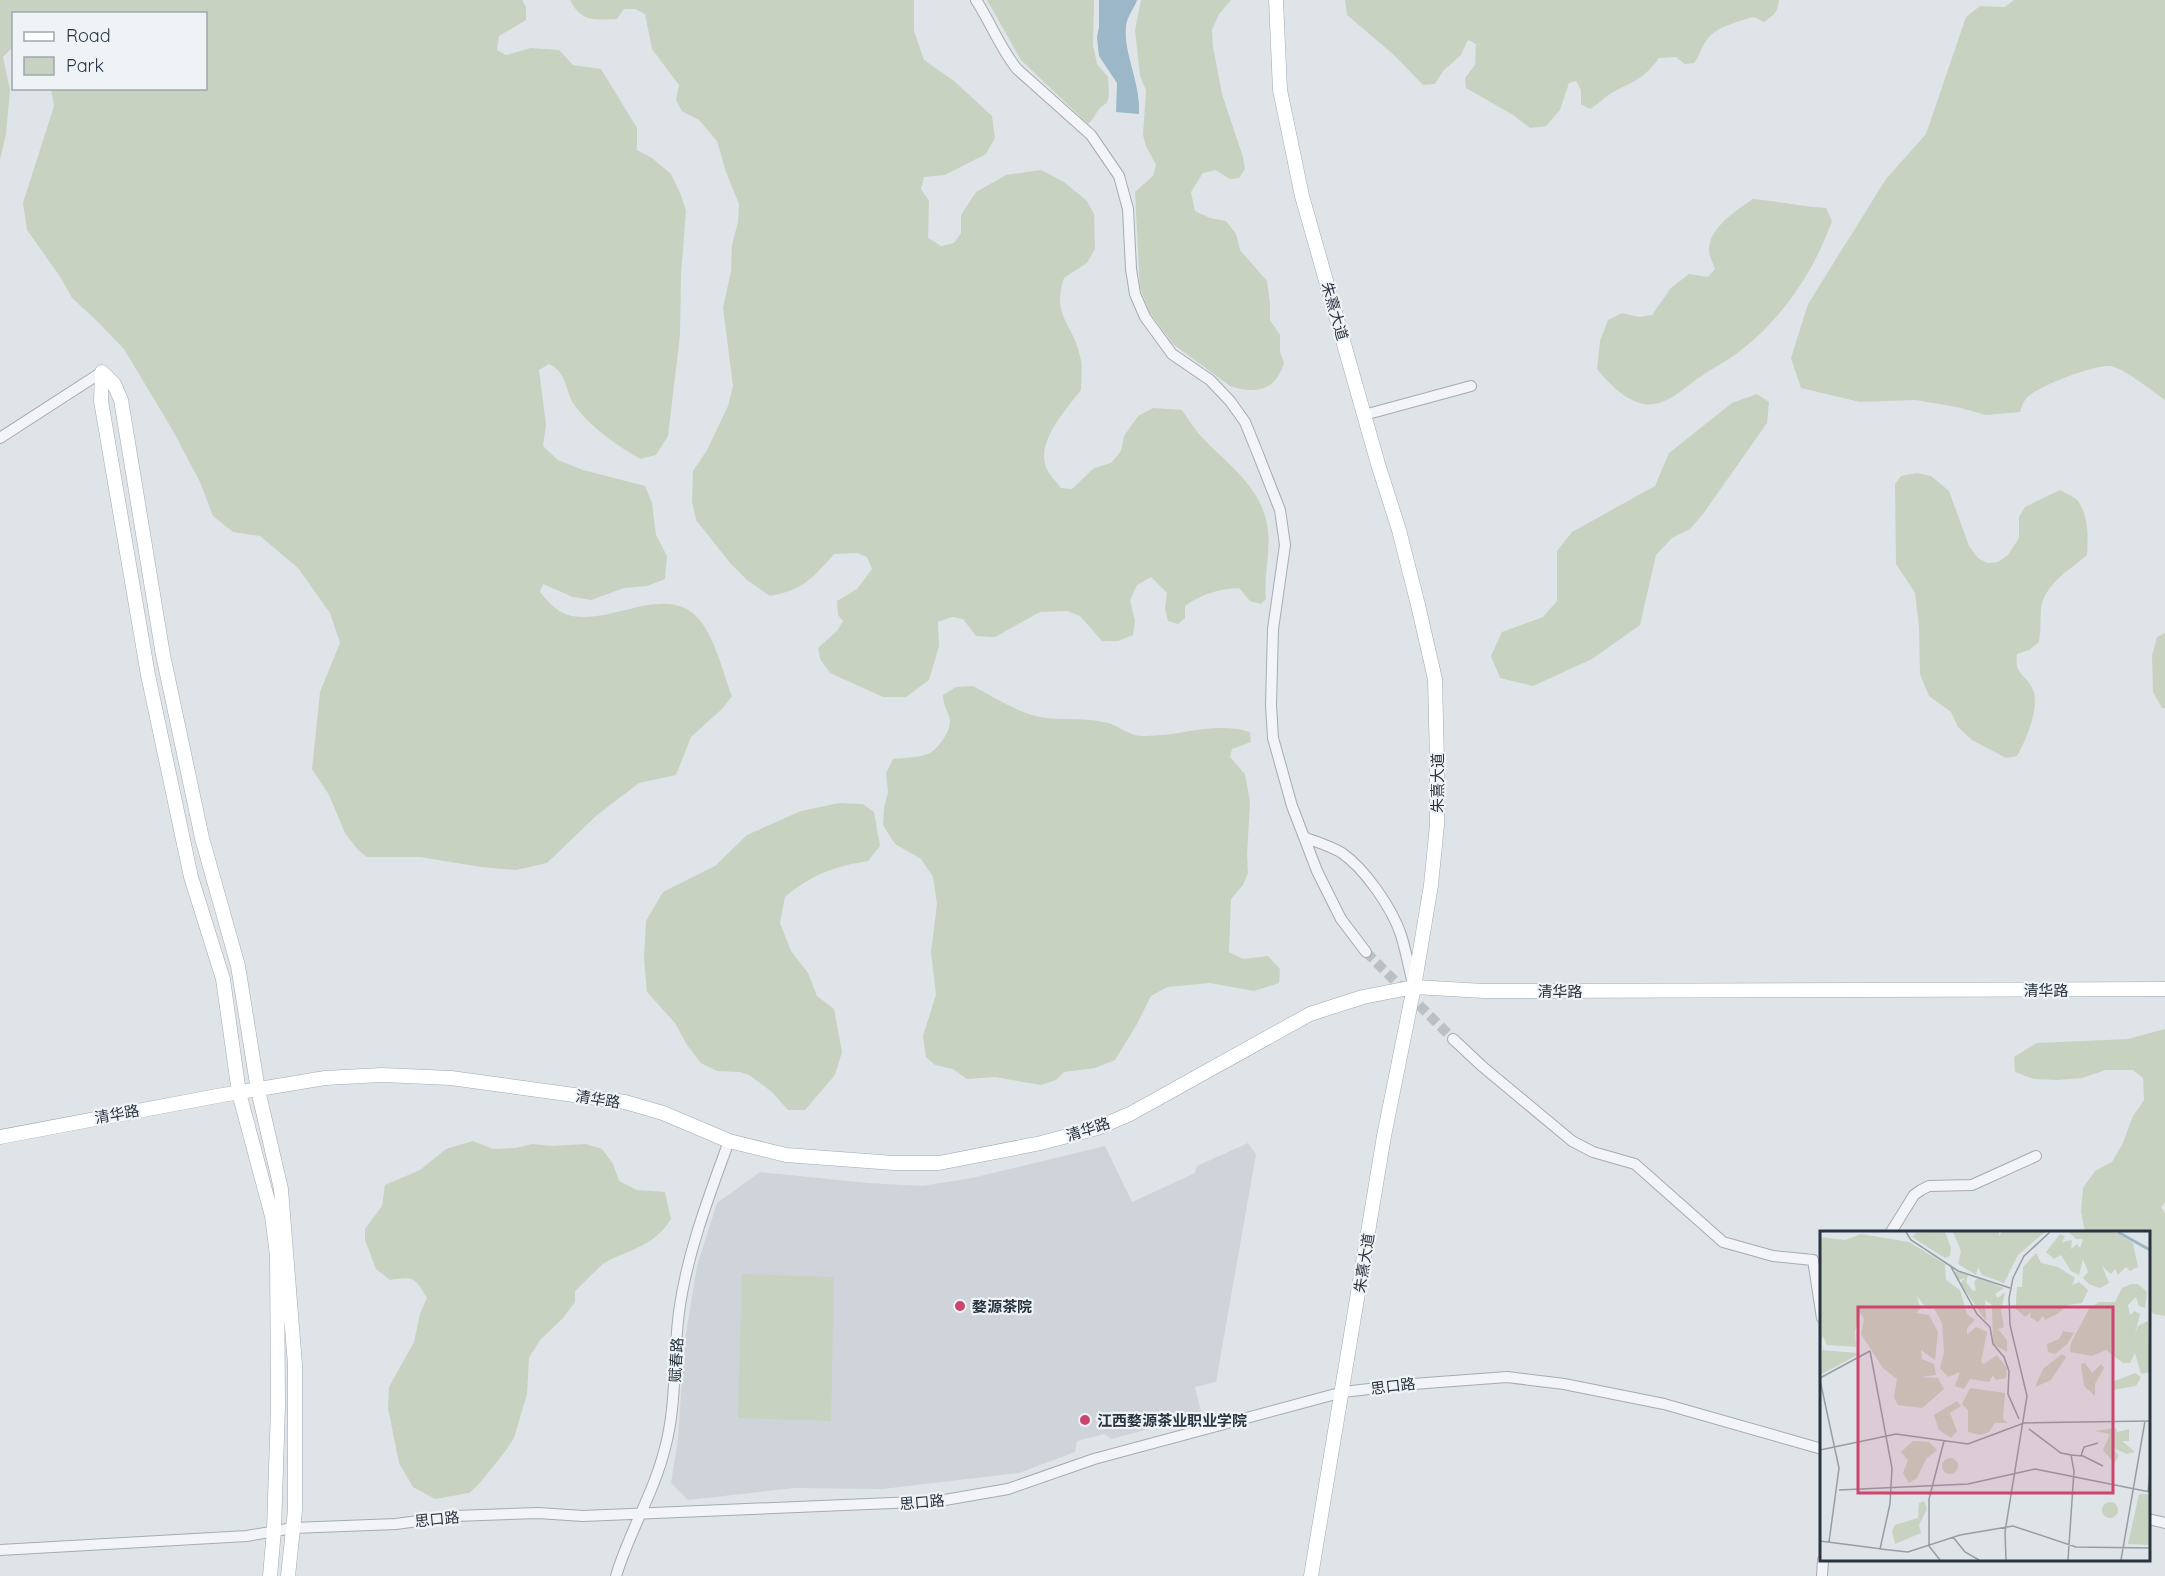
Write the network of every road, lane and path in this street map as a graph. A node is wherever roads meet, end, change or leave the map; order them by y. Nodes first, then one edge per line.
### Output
1 (976, 0) edge
2 (1276, 0) edge
3 (102, 372) junction
4 (1472, 386) dead end
5 (1364, 415) junction
6 (0, 438) edge
7 (1304, 837) junction
8 (1366, 952) tunnel mouth
9 (1414, 987) junction
10 (2165, 989) edge
11 (1453, 1039) tunnel mouth
12 (258, 1090) junction
13 (239, 1093) junction
14 (0, 1137) edge
15 (729, 1141) junction
16 (2036, 1156) dead end
17 (1892, 1231) edge
18 (1817, 1260) edge
19 (1820, 1304) edge
20 (1343, 1392) junction
21 (1820, 1449) edge
22 (639, 1514) junction
23 (2150, 1520) edge
24 (2165, 1523) edge
25 (293, 1528) junction
26 (274, 1530) junction
27 (0, 1550) edge
28 (1823, 1561) edge
29 (270, 1576) edge
30 (288, 1576) edge
31 (616, 1576) edge
32 (1311, 1576) edge
33 (1822, 1576) edge

1 - 7 street
2 - 5 main road, 朱熹大道
3 - 6 street
3 - 12 main road
3 - 13 main road
4 - 5 street
5 - 9 main road, 朱熹大道
7 - 8 street
7 - 9 street
9 - 10 main road, 清华路
9 - 15 main road, 清华路
9 - 20 main road, 朱熹大道
11 - 18 street
12 - 13 main road, 清华路
12 - 15 main road, 清华路
12 - 25 main road
13 - 14 main road, 清华路
13 - 26 main road
15 - 22 street, 赋春路
16 - 17 street
18 - 19 street
20 - 21 street, 思口路
20 - 22 street, 思口路
20 - 32 main road, 朱熹大道
22 - 25 street, 思口路
22 - 31 street, 赋春路
23 - 24 street
25 - 26 street, 思口路
25 - 30 main road
26 - 27 street, 思口路
26 - 29 main road
28 - 33 street

